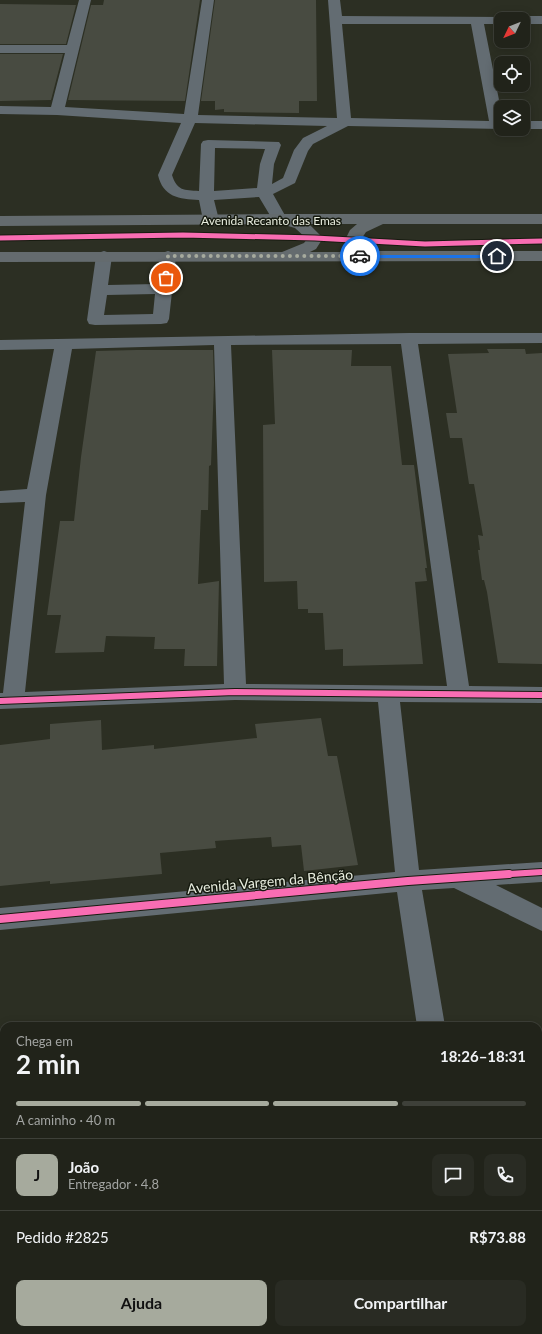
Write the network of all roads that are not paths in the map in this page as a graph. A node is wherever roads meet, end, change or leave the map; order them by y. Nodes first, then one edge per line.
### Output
1 (85, 0) edge
2 (208, 0) edge
3 (334, 0) edge
4 (335, 20) junction
5 (477, 20) junction
6 (494, 20) edge
7 (530, 20) edge
8 (542, 20) edge
9 (0, 49) edge
10 (73, 49) junction
11 (494, 101) edge
12 (0, 110) edge
13 (56, 111) junction
14 (190, 119) junction
15 (344, 123) junction
16 (494, 125) edge
17 (530, 125) edge
18 (542, 125) edge
19 (264, 191) junction
20 (206, 196) junction
21 (279, 219) junction
22 (542, 219) edge
23 (211, 220) junction
24 (378, 220) junction
25 (0, 221) edge
26 (287, 255) junction
27 (104, 256) junction
28 (168, 256) junction
29 (542, 256) edge
30 (0, 257) edge
31 (378, 257) junction
32 (165, 289) junction
33 (99, 290) junction
34 (409, 338) junction
35 (542, 338) edge
36 (222, 340) junction
37 (64, 344) junction
38 (0, 345) edge
39 (36, 495) junction
40 (0, 497) edge
41 (235, 692) junction
42 (388, 693) junction
43 (459, 695) junction
44 (542, 695) edge
45 (7, 700) edge
46 (542, 872) edge
47 (457, 877) junction
48 (408, 881) junction
49 (0, 919) edge
50 (542, 920) edge
51 (430, 1022) edge

1 - 10 street
2 - 14 street
3 - 4 street
4 - 5 street
4 - 15 street
5 - 6 street
5 - 11 street
7 - 8 street
9 - 10 street
10 - 13 street
12 - 13 street
13 - 14 street
14 - 15 street
14 - 20 street
15 - 16 street
15 - 19 street
17 - 18 street
19 - 20 street
19 - 20 street
19 - 21 street
20 - 23 street
21 - 23 main road, Avenida Recanto das Emas
21 - 24 main road, Avenida Recanto das Emas
21 - 26 main road
22 - 24 main road, Avenida Recanto das Emas
23 - 25 main road, Avenida Recanto das Emas
24 - 31 main road
26 - 28 main road
26 - 31 main road
27 - 28 main road
27 - 30 main road
27 - 33 street
28 - 32 street
29 - 31 main road
32 - 33 street
32 - 33 street
34 - 35 street
34 - 36 street
34 - 43 street
36 - 37 street
36 - 41 street
37 - 38 street
37 - 39 street
39 - 40 street
39 - 45 street
41 - 42 street
41 - 45 street
42 - 43 street
42 - 48 street
43 - 44 street
46 - 47 street, Avenida Vargem da Bênção
47 - 48 street, Avenida Vargem da Bênção
47 - 50 street
48 - 49 street, Avenida Vargem da Bênção
48 - 51 street

